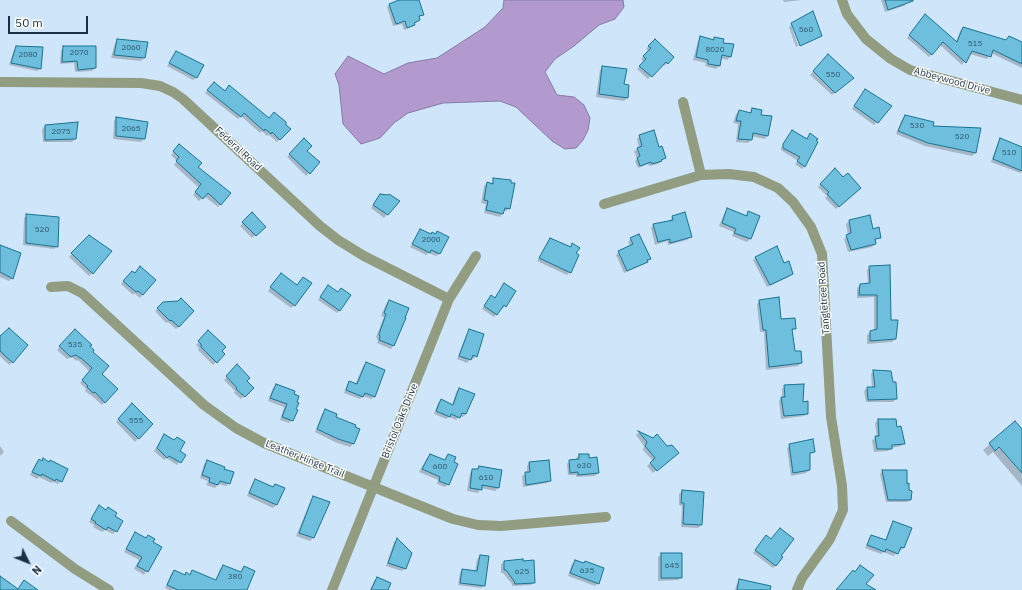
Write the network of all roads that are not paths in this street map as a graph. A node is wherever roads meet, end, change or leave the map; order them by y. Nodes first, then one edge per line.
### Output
1 (842, 0) edge
2 (0, 82) edge
3 (1022, 100) edge
4 (683, 102) dead end
5 (701, 175) junction
6 (604, 204) dead end
7 (476, 256) dead end
8 (51, 287) dead end
9 (449, 299) junction
10 (373, 487) junction
11 (606, 517) dead end
12 (11, 521) dead end
13 (109, 590) edge
14 (332, 590) edge
15 (797, 590) edge

1 - 3 street, Abbeywood Drive
2 - 9 street, Federal Road
4 - 5 street
5 - 6 street, Tangletree Road
5 - 15 street, Tangletree Road
7 - 9 street, Bristol Oaks Drive
8 - 10 street, Leather Hinge Trail
9 - 10 street, Bristol Oaks Drive
10 - 11 street, Leather Hinge Trail
10 - 14 street, Bristol Oaks Drive
12 - 13 street

